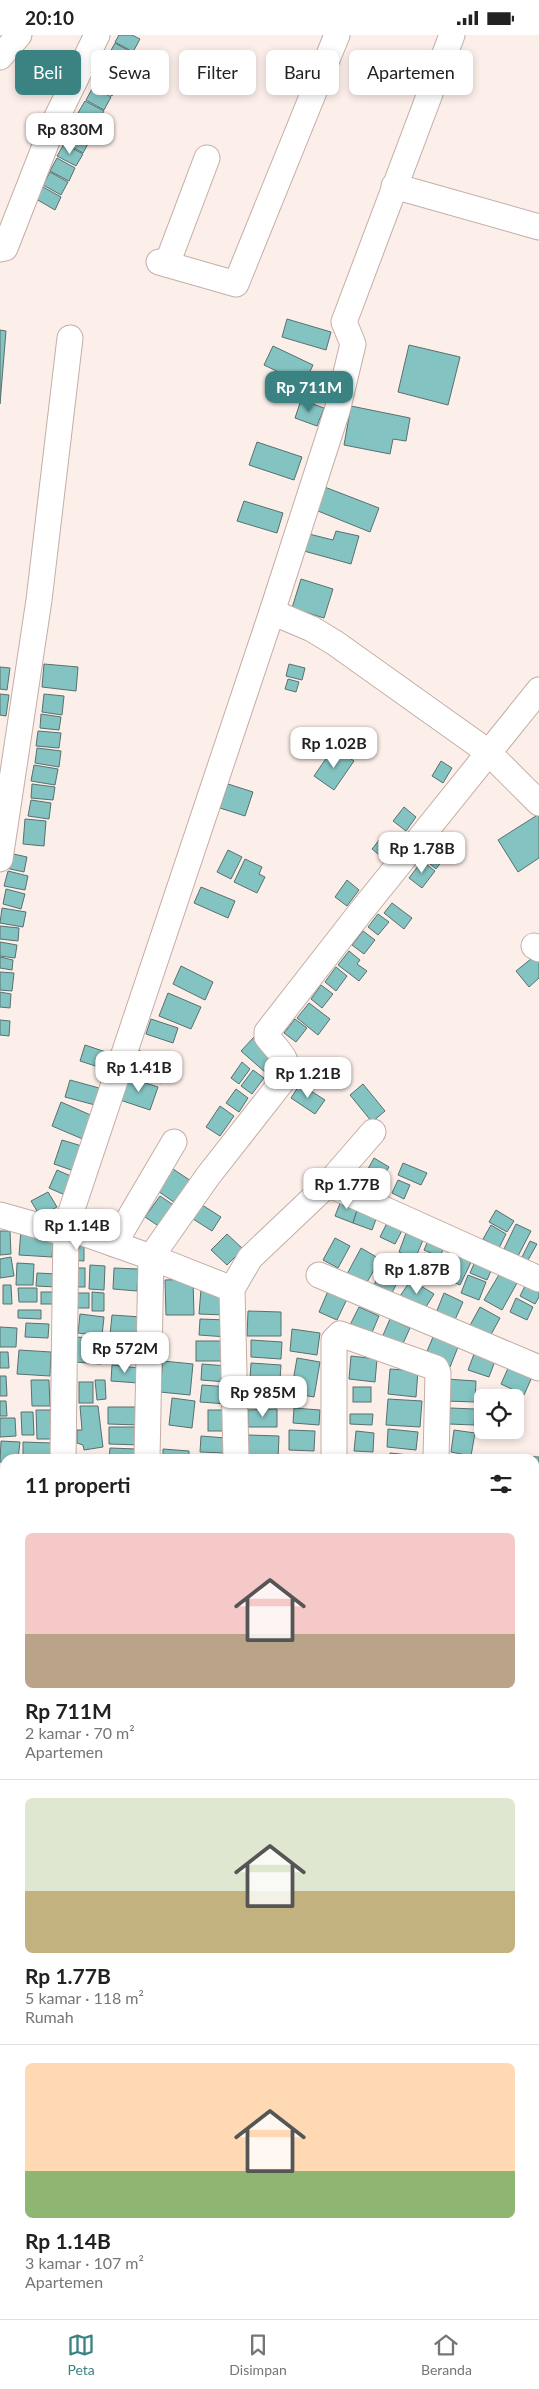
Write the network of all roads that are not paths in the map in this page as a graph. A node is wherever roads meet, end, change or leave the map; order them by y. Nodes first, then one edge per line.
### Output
1 (19, 35) edge
2 (96, 35) edge
3 (337, 35) edge
4 (452, 35) edge
5 (0, 57) edge
6 (207, 158) dead end
7 (394, 186) junction
8 (539, 227) edge
9 (5, 244) edge
10 (70, 337) dead end
11 (272, 612) junction
12 (539, 690) edge
13 (488, 752) junction
14 (539, 803) edge
15 (0, 859) edge
16 (373, 1132) dead end
17 (174, 1142) dead end
18 (328, 1184) junction
19 (0, 1215) edge
20 (65, 1230) junction
21 (114, 1244) junction
22 (151, 1257) junction
23 (319, 1275) dead end
24 (539, 1279) edge
25 (232, 1289) junction
26 (539, 1368) edge
27 (63, 1454) edge
28 (147, 1454) edge
29 (236, 1454) edge
30 (334, 1454) edge
31 (436, 1454) edge

1 - 5 street
2 - 9 street
3 - 6 street
4 - 7 street
7 - 8 street
7 - 11 street
10 - 15 street
11 - 13 street
11 - 20 street
12 - 13 street
13 - 14 street
13 - 22 street
16 - 18 street
17 - 21 street
18 - 24 street
18 - 25 street
19 - 20 street
20 - 21 street
20 - 27 street
21 - 22 street
22 - 25 street
22 - 28 street
23 - 26 street
25 - 29 street
30 - 31 street

